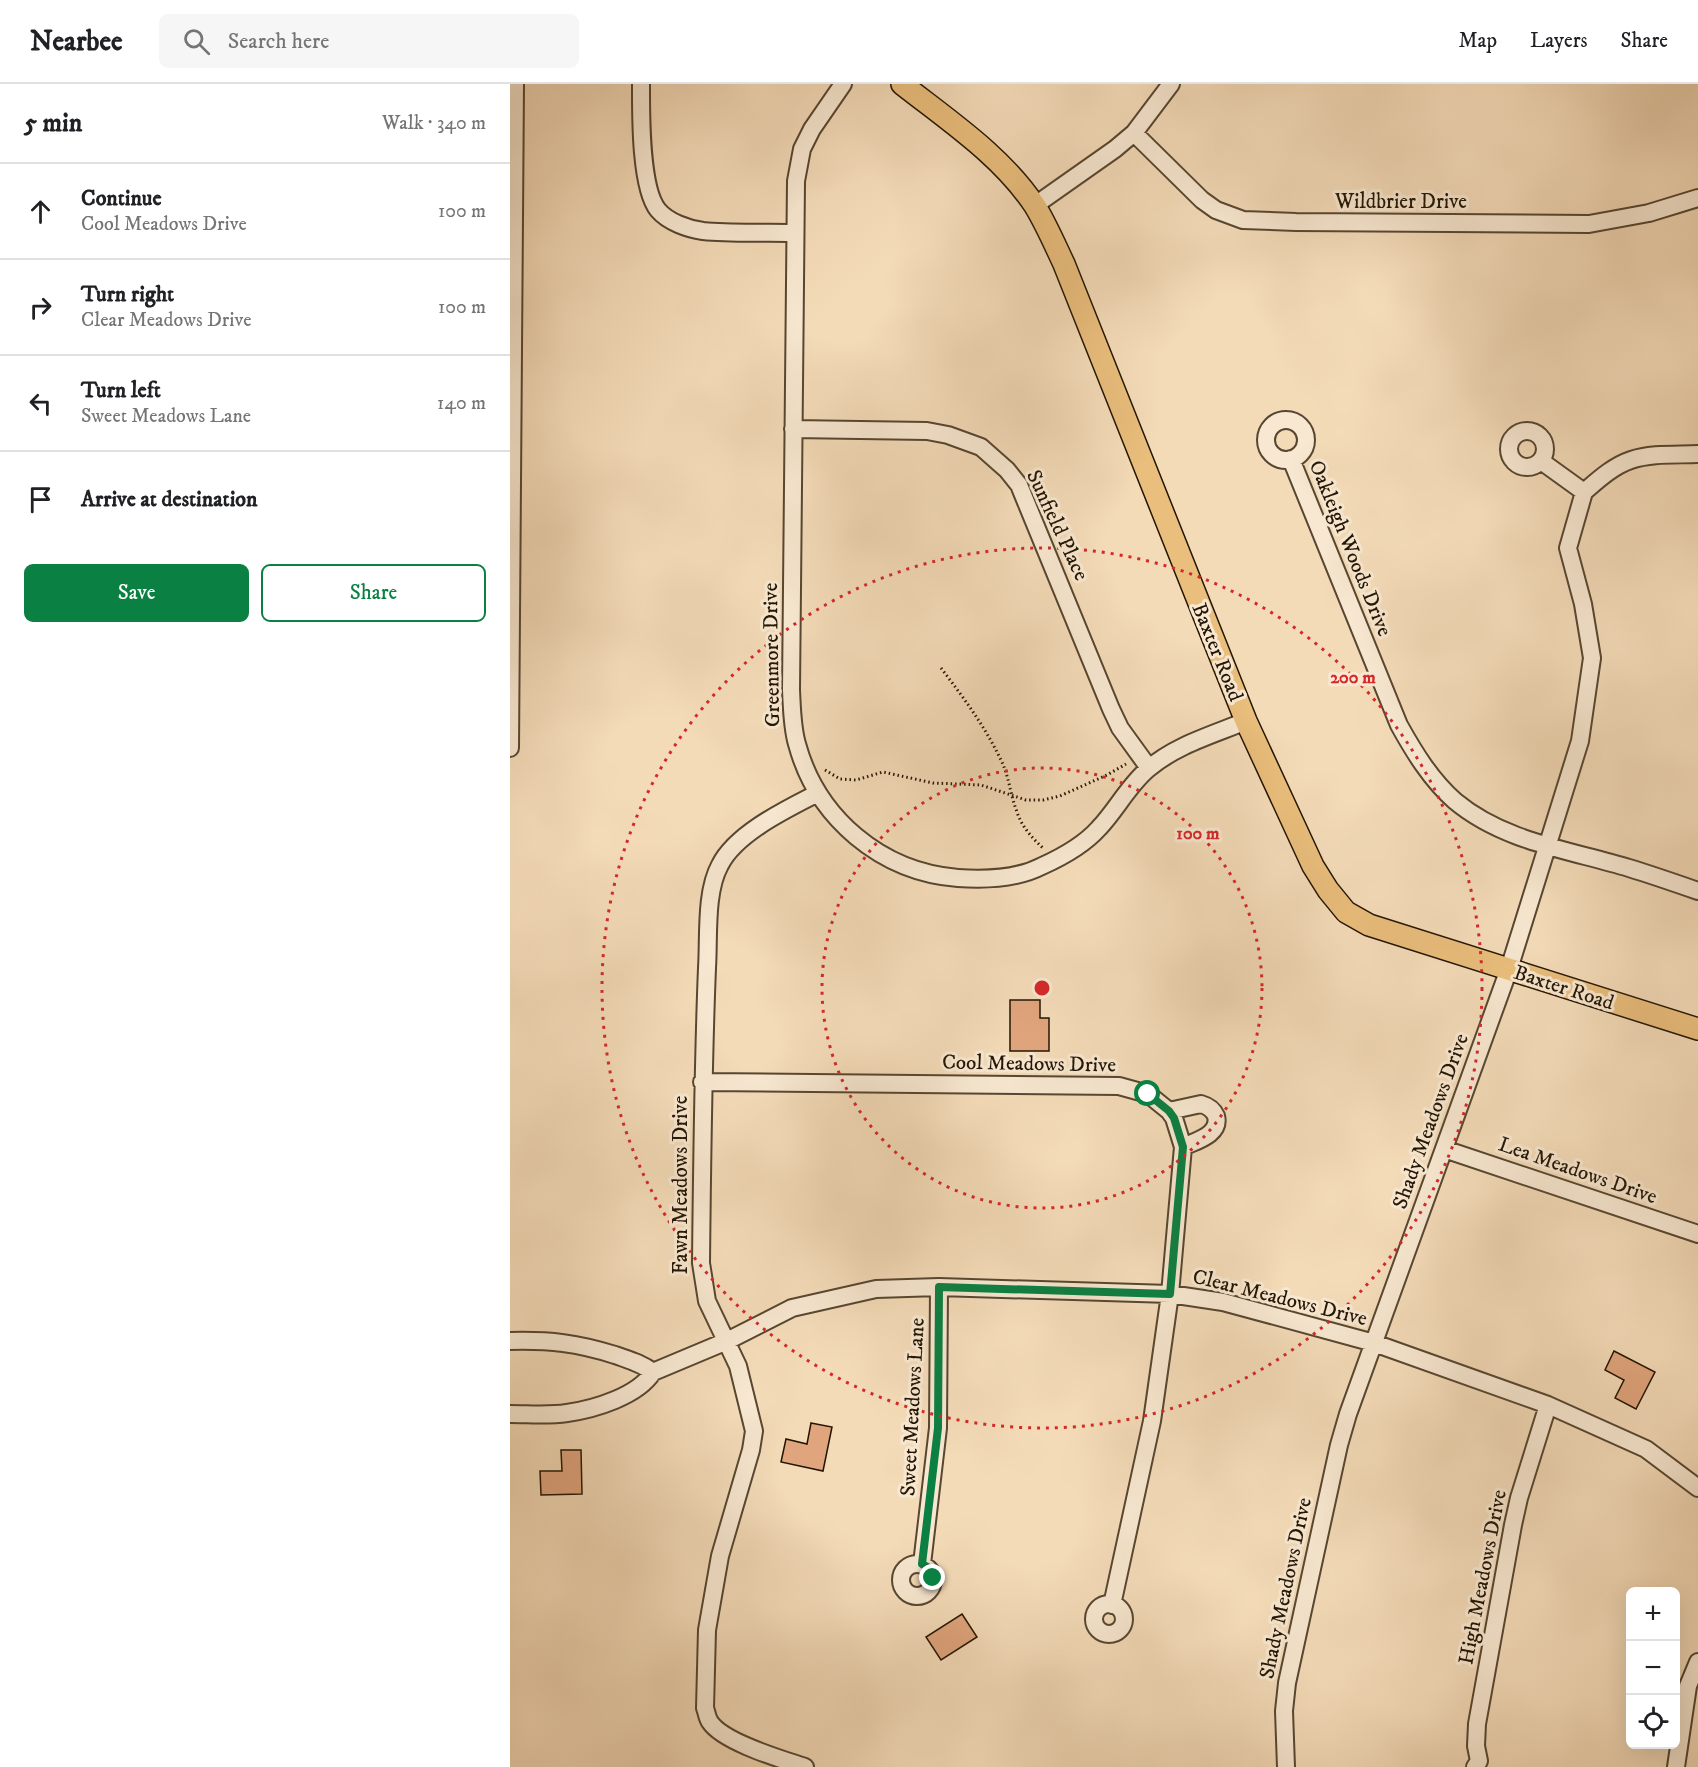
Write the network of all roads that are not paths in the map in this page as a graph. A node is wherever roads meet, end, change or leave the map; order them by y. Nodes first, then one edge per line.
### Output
1 (515, 84) edge
2 (641, 84) edge
3 (843, 84) edge
4 (902, 84) edge
5 (1171, 84) edge
6 (1134, 133) junction
7 (1698, 198) edge
8 (1034, 206) junction
9 (794, 233) junction
10 (511, 355) edge
11 (511, 389) edge
12 (793, 429) junction
13 (1698, 454) edge
14 (1291, 459) dead end
15 (1541, 461) dead end
16 (1584, 492) junction
17 (1246, 721) junction
18 (510, 748) edge
19 (1149, 768) junction
20 (818, 794) junction
21 (1546, 847) junction
22 (1698, 891) edge
23 (1509, 969) junction
24 (1698, 1029) edge
25 (702, 1082) junction
26 (1169, 1111) junction
27 (1183, 1147) junction
28 (1444, 1149) junction
29 (1698, 1234) edge
30 (939, 1287) junction
31 (1170, 1294) junction
32 (510, 1341) edge
33 (727, 1341) junction
34 (1374, 1343) junction
35 (653, 1371) junction
36 (1548, 1405) junction
37 (510, 1414) edge
38 (1698, 1488) edge
39 (922, 1564) dead end
40 (1112, 1605) dead end
41 (1698, 1662) edge
42 (1479, 1765) edge
43 (805, 1767) edge
44 (1286, 1767) edge
45 (1676, 1767) edge

1 - 10 street
2 - 9 street
3 - 9 street, Greenmore Drive
4 - 8 main road, Baxter Road
5 - 6 street
6 - 7 street, Wildbrier Drive
6 - 8 street
8 - 17 main road, Baxter Road
9 - 12 street, Greenmore Drive
10 - 11 street
11 - 18 street
12 - 19 street, Sunfield Place
12 - 20 street, Greenmore Drive
13 - 16 street
14 - 21 street, Oakleigh Woods Drive
15 - 16 street
16 - 21 street, Shady Meadows Drive
17 - 19 street, Greenmore Drive
17 - 23 main road, Baxter Road
19 - 20 street, Greenmore Drive
20 - 25 street, Fawn Meadows Drive
21 - 22 street, Oakleigh Woods Drive
21 - 23 street, Shady Meadows Drive
23 - 24 main road, Baxter Road
23 - 28 street, Shady Meadows Drive
25 - 26 street, Cool Meadows Drive
25 - 33 street, Fawn Meadows Drive
26 - 27 street
26 - 27 street
27 - 31 street
28 - 29 street, Lea Meadows Drive
28 - 34 street, Shady Meadows Drive
30 - 31 street, Clear Meadows Drive
30 - 33 street, Clear Meadows Drive
30 - 39 street, Sweet Meadows Lane
31 - 34 street, Clear Meadows Drive
31 - 40 street
32 - 35 street
33 - 35 street, Clear Meadows Drive
33 - 43 street, Fawn Meadows Drive
34 - 36 street, Clear Meadows Drive
34 - 44 street, Shady Meadows Drive
35 - 37 street, Clear Meadows Drive
36 - 38 street, Clear Meadows Drive
36 - 42 street, High Meadows Drive
41 - 45 street

